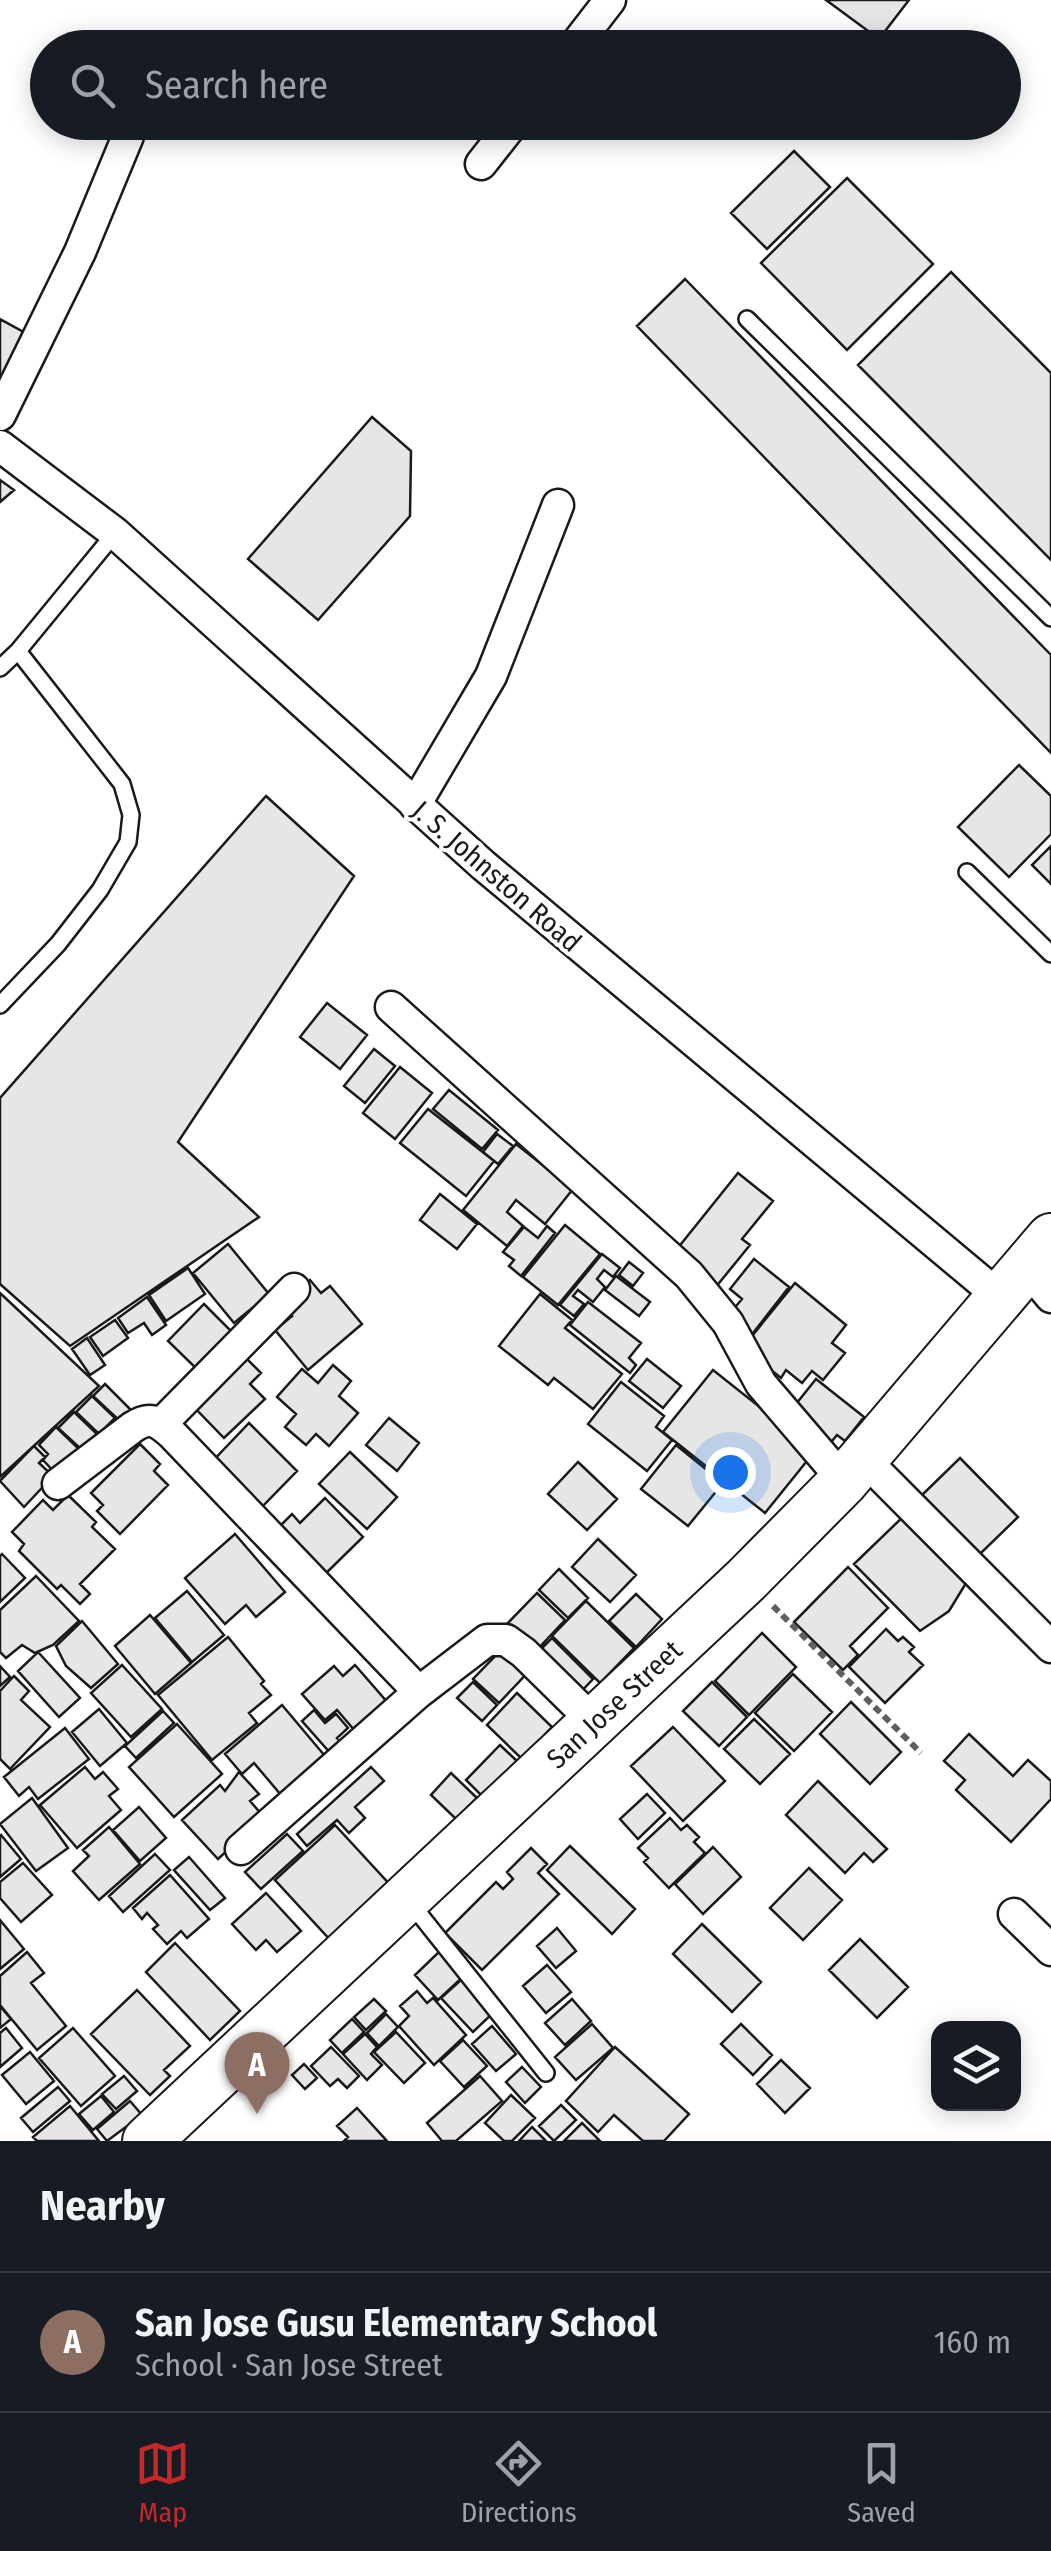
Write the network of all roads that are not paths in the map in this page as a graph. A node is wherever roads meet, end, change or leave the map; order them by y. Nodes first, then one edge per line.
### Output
1 (610, 0) edge
2 (587, 30) edge
3 (126, 140) edge
4 (500, 140) edge
5 (481, 164) dead end
6 (747, 318) dead end
7 (0, 415) edge
8 (0, 446) edge
9 (558, 505) dead end
10 (115, 532) junction
11 (1051, 618) edge
12 (18, 651) junction
13 (0, 668) edge
14 (415, 806) junction
15 (966, 872) dead end
16 (1051, 954) edge
17 (0, 1005) edge
18 (392, 1007) dead end
19 (1032, 1275) edge
20 (294, 1288) dead end
21 (161, 1424) junction
22 (854, 1470) junction
23 (58, 1484) dead end
24 (1051, 1647) edge
25 (419, 1692) junction
26 (595, 1723) junction
27 (241, 1849) dead end
28 (406, 1898) junction
29 (1014, 1914) dead end
30 (1051, 1950) edge
31 (546, 2073) dead end
32 (146, 2141) edge

1 - 2 street
3 - 7 street
4 - 5 street
6 - 11 lane
8 - 10 street, J. S. Johnston Road
9 - 14 street
10 - 12 lane
10 - 14 street, J. S. Johnston Road
12 - 13 lane
12 - 17 lane
14 - 19 street, J. S. Johnston Road
15 - 16 lane
18 - 22 street
19 - 22 main road, San Jose Street
20 - 21 street
21 - 23 street
21 - 25 street
22 - 24 street
22 - 26 main road, San Jose Street
25 - 26 street
25 - 27 street
26 - 28 main road, San Jose Street
28 - 31 lane
28 - 32 main road, San Jose Street
29 - 30 street

